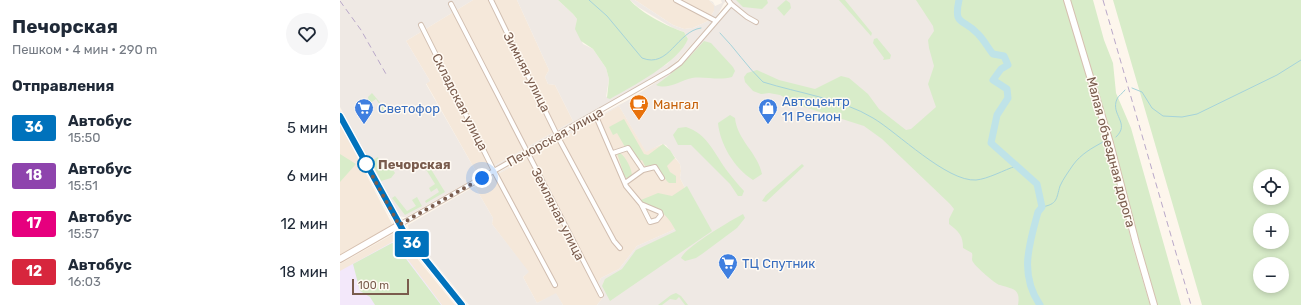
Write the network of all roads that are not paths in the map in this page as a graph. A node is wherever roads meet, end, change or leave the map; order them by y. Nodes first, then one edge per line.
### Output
1 (491, 0) edge
2 (676, 0) edge
3 (1068, 0) edge
4 (730, 2) edge
5 (451, 4) dead end
6 (716, 21) junction
7 (756, 22) dead end
8 (421, 25) dead end
9 (595, 114) junction
10 (340, 116) edge
11 (559, 135) junction
12 (527, 153) junction
13 (613, 153) junction
14 (643, 170) junction
15 (494, 171) junction
16 (662, 178) dead end
17 (625, 183) junction
18 (641, 204) junction
19 (399, 225) junction
20 (620, 248) dead end
21 (340, 259) edge
22 (554, 285) dead end
23 (601, 295) dead end
24 (462, 305) edge
25 (1154, 305) edge

1 - 11 street, Зимняя улица
2 - 6 street
3 - 25 street, Малая объездная дорога
4 - 6 street, Печорская улица
4 - 7 street, Печорская улица
5 - 12 street, Земляная улица
6 - 9 street, Печорская улица
8 - 15 street, Складская улица
9 - 11 street, Печорская улица
9 - 13 street
10 - 19 main road
11 - 12 street, Печорская улица
11 - 20 street, Зимняя улица
12 - 15 street, Печорская улица
12 - 23 street, Земляная улица
13 - 14 street
13 - 17 street
14 - 16 street
14 - 17 street
15 - 19 street, Печорская улица
15 - 22 street, Складская улица
17 - 18 street
18 - 18 street
19 - 21 street, Печорская улица
19 - 24 main road

